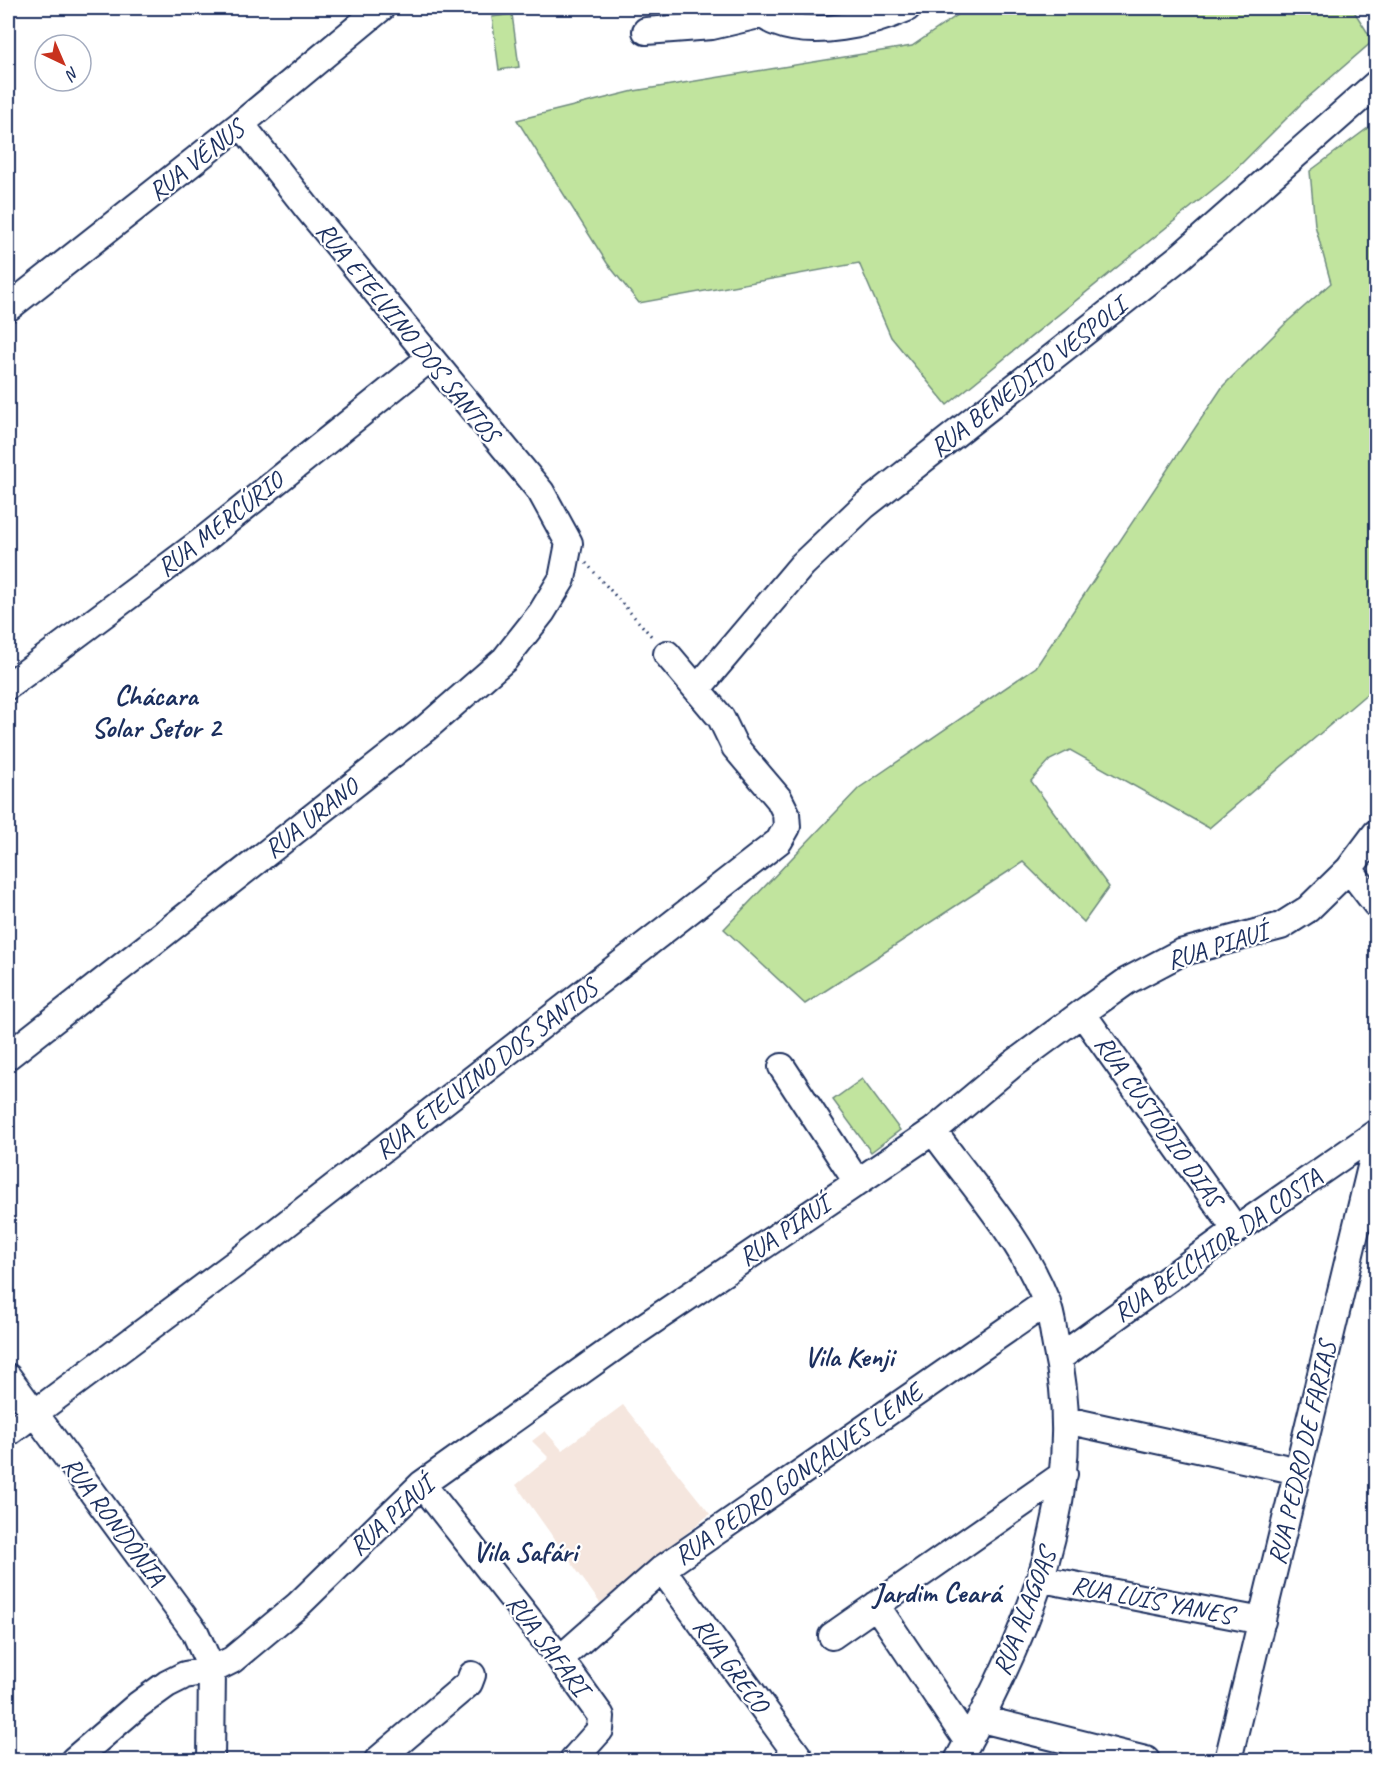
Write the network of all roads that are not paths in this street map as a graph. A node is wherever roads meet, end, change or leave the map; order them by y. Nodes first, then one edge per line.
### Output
1 (381, 8) edge
2 (907, 8) edge
3 (757, 11) edge
4 (791, 17) edge
5 (646, 31) dead end
6 (1377, 84) edge
7 (241, 124) junction
8 (8, 309) edge
9 (430, 358) junction
10 (569, 543) joint
11 (667, 654) road end
12 (8, 686) edge
13 (698, 688) junction
14 (1377, 833) edge
15 (1349, 869) junction
16 (1377, 904) edge
17 (1082, 1013) junction
18 (8, 1056) edge
19 (782, 1067) dead end
20 (933, 1131) junction
21 (1377, 1133) edge
22 (1377, 1146) edge
23 (857, 1182) junction
24 (1236, 1230) junction
25 (1047, 1302) junction
26 (1059, 1358) junction
27 (8, 1377) edge
28 (34, 1413) junction
29 (1066, 1420) junction
30 (8, 1433) edge
31 (1298, 1471) junction
32 (1064, 1473) junction
33 (422, 1484) junction
34 (662, 1569) junction
35 (1042, 1579) junction
36 (876, 1605) junction
37 (1262, 1621) junction
38 (832, 1636) dead end
39 (560, 1659) junction
40 (212, 1670) junction
41 (472, 1675) dead end
42 (981, 1719) junction
43 (963, 1751) edge
44 (74, 1761) edge
45 (211, 1761) edge
46 (378, 1761) edge
47 (573, 1761) edge
48 (801, 1761) edge
49 (1146, 1761) edge
50 (1228, 1761) edge

1 - 7 street, RUA VÊNUS
2 - 4 street
3 - 4 street
3 - 5 street
6 - 13 street, RUA BENEDITO VESPOLI
7 - 8 street, RUA VÊNUS
7 - 9 street, RUA ETELVINO DOS SANTOS
9 - 10 street, RUA ETELVINO DOS SANTOS
9 - 12 street, RUA MERCÚRIO
10 - 18 street, RUA URANO
11 - 13 street, RUA ETELVINO DOS SANTOS
13 - 28 street, RUA ETELVINO DOS SANTOS
14 - 15 street, RUA PIAUÍ
15 - 16 street
15 - 17 street, RUA PIAUÍ
17 - 20 street, RUA PIAUÍ
17 - 24 street, RUA CUSTÓDIO DIAS
19 - 23 street
20 - 23 street, RUA PIAUÍ
20 - 25 street, RUA ALAGOAS
21 - 24 street, RUA BELCHIOR DA COSTA
22 - 31 street, RUA PEDRO DE FARIAS
23 - 33 street, RUA PIAUÍ
24 - 26 street, RUA BELCHIOR DA COSTA
25 - 26 street, RUA ALAGOAS
25 - 34 street, RUA PEDRO GONÇALVES LEME
26 - 29 street, RUA ALAGOAS
27 - 28 street, RUA RONDÔNIA
28 - 30 street, RUA ETELVINO DOS SANTOS
28 - 40 street, RUA RONDÔNIA
29 - 31 street
29 - 32 street, RUA ALAGOAS
31 - 37 street, RUA PEDRO DE FARIAS
32 - 35 street, RUA ALAGOAS
32 - 36 street
33 - 39 street, RUA SAFARI
33 - 40 street, RUA PIAUÍ
34 - 39 street, RUA PEDRO GONÇALVES LEME
34 - 48 street, RUA GRECO
35 - 37 street, RUA LUÍS YANES
35 - 42 street, RUA ALAGOAS
36 - 38 street
36 - 43 street
37 - 50 street, RUA PEDRO DE FARIAS
39 - 47 street, RUA SAFARI
40 - 44 street, RUA PIAUÍ
40 - 45 street
41 - 46 street
42 - 43 street, RUA ALAGOAS
42 - 49 street

